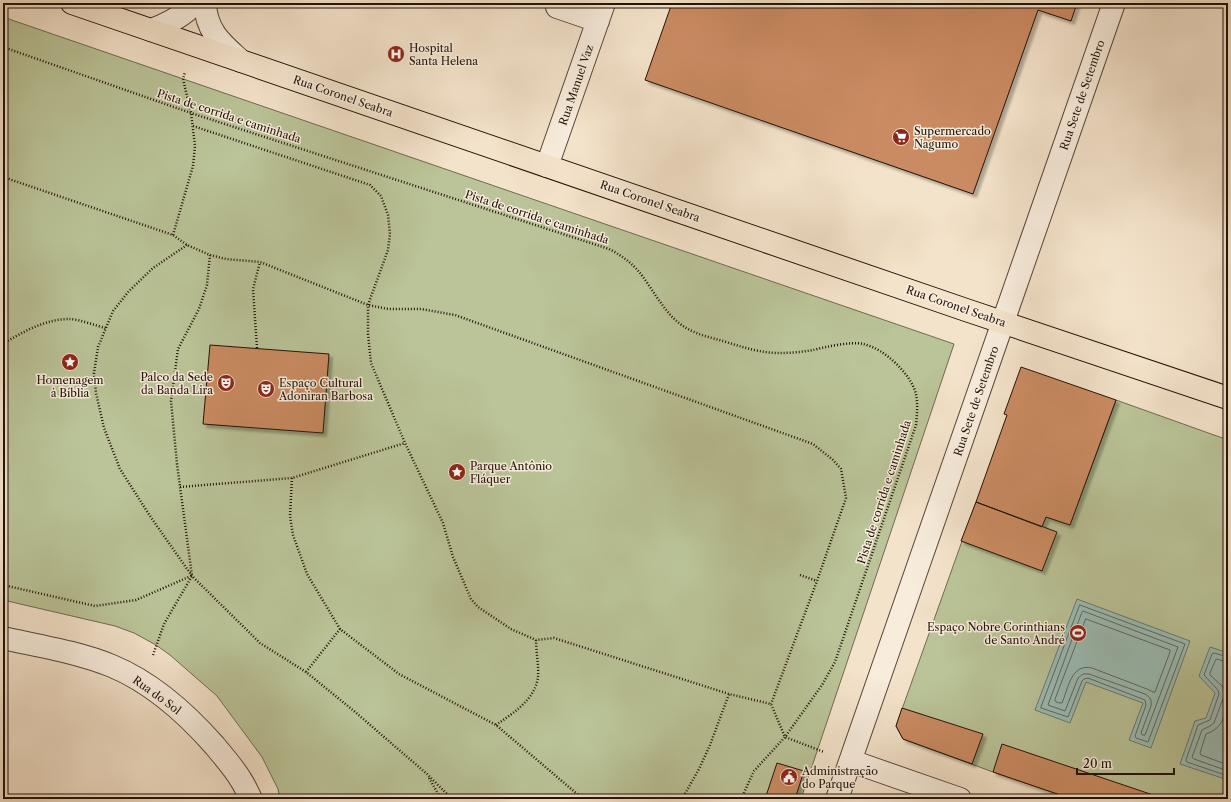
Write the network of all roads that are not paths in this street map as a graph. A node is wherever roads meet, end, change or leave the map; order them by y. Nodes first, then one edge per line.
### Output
1 (72, 3) edge
2 (195, 3) edge
3 (204, 3) edge
4 (1114, 3) edge
5 (558, 7) dead end
6 (601, 12) edge
7 (151, 30) junction
8 (241, 61) junction
9 (547, 166) junction
10 (1003, 322) junction
11 (1228, 398) edge
12 (3, 638) edge
13 (851, 761) junction
14 (251, 799) edge
15 (838, 799) edge
16 (960, 799) edge

1 - 7 main road, Rua Coronel Seabra
2 - 7 street
3 - 8 street
4 - 10 street, Rua Sete de Setembro
5 - 6 street
6 - 9 street, Rua Manuel Vaz
7 - 8 main road, Rua Coronel Seabra
8 - 9 main road, Rua Coronel Seabra
9 - 10 main road, Rua Coronel Seabra
10 - 11 main road, Rua Coronel Seabra
10 - 13 street, Rua Sete de Setembro
12 - 14 street, Rua do Sol
13 - 15 street, Rua Sete de Setembro
13 - 16 street

